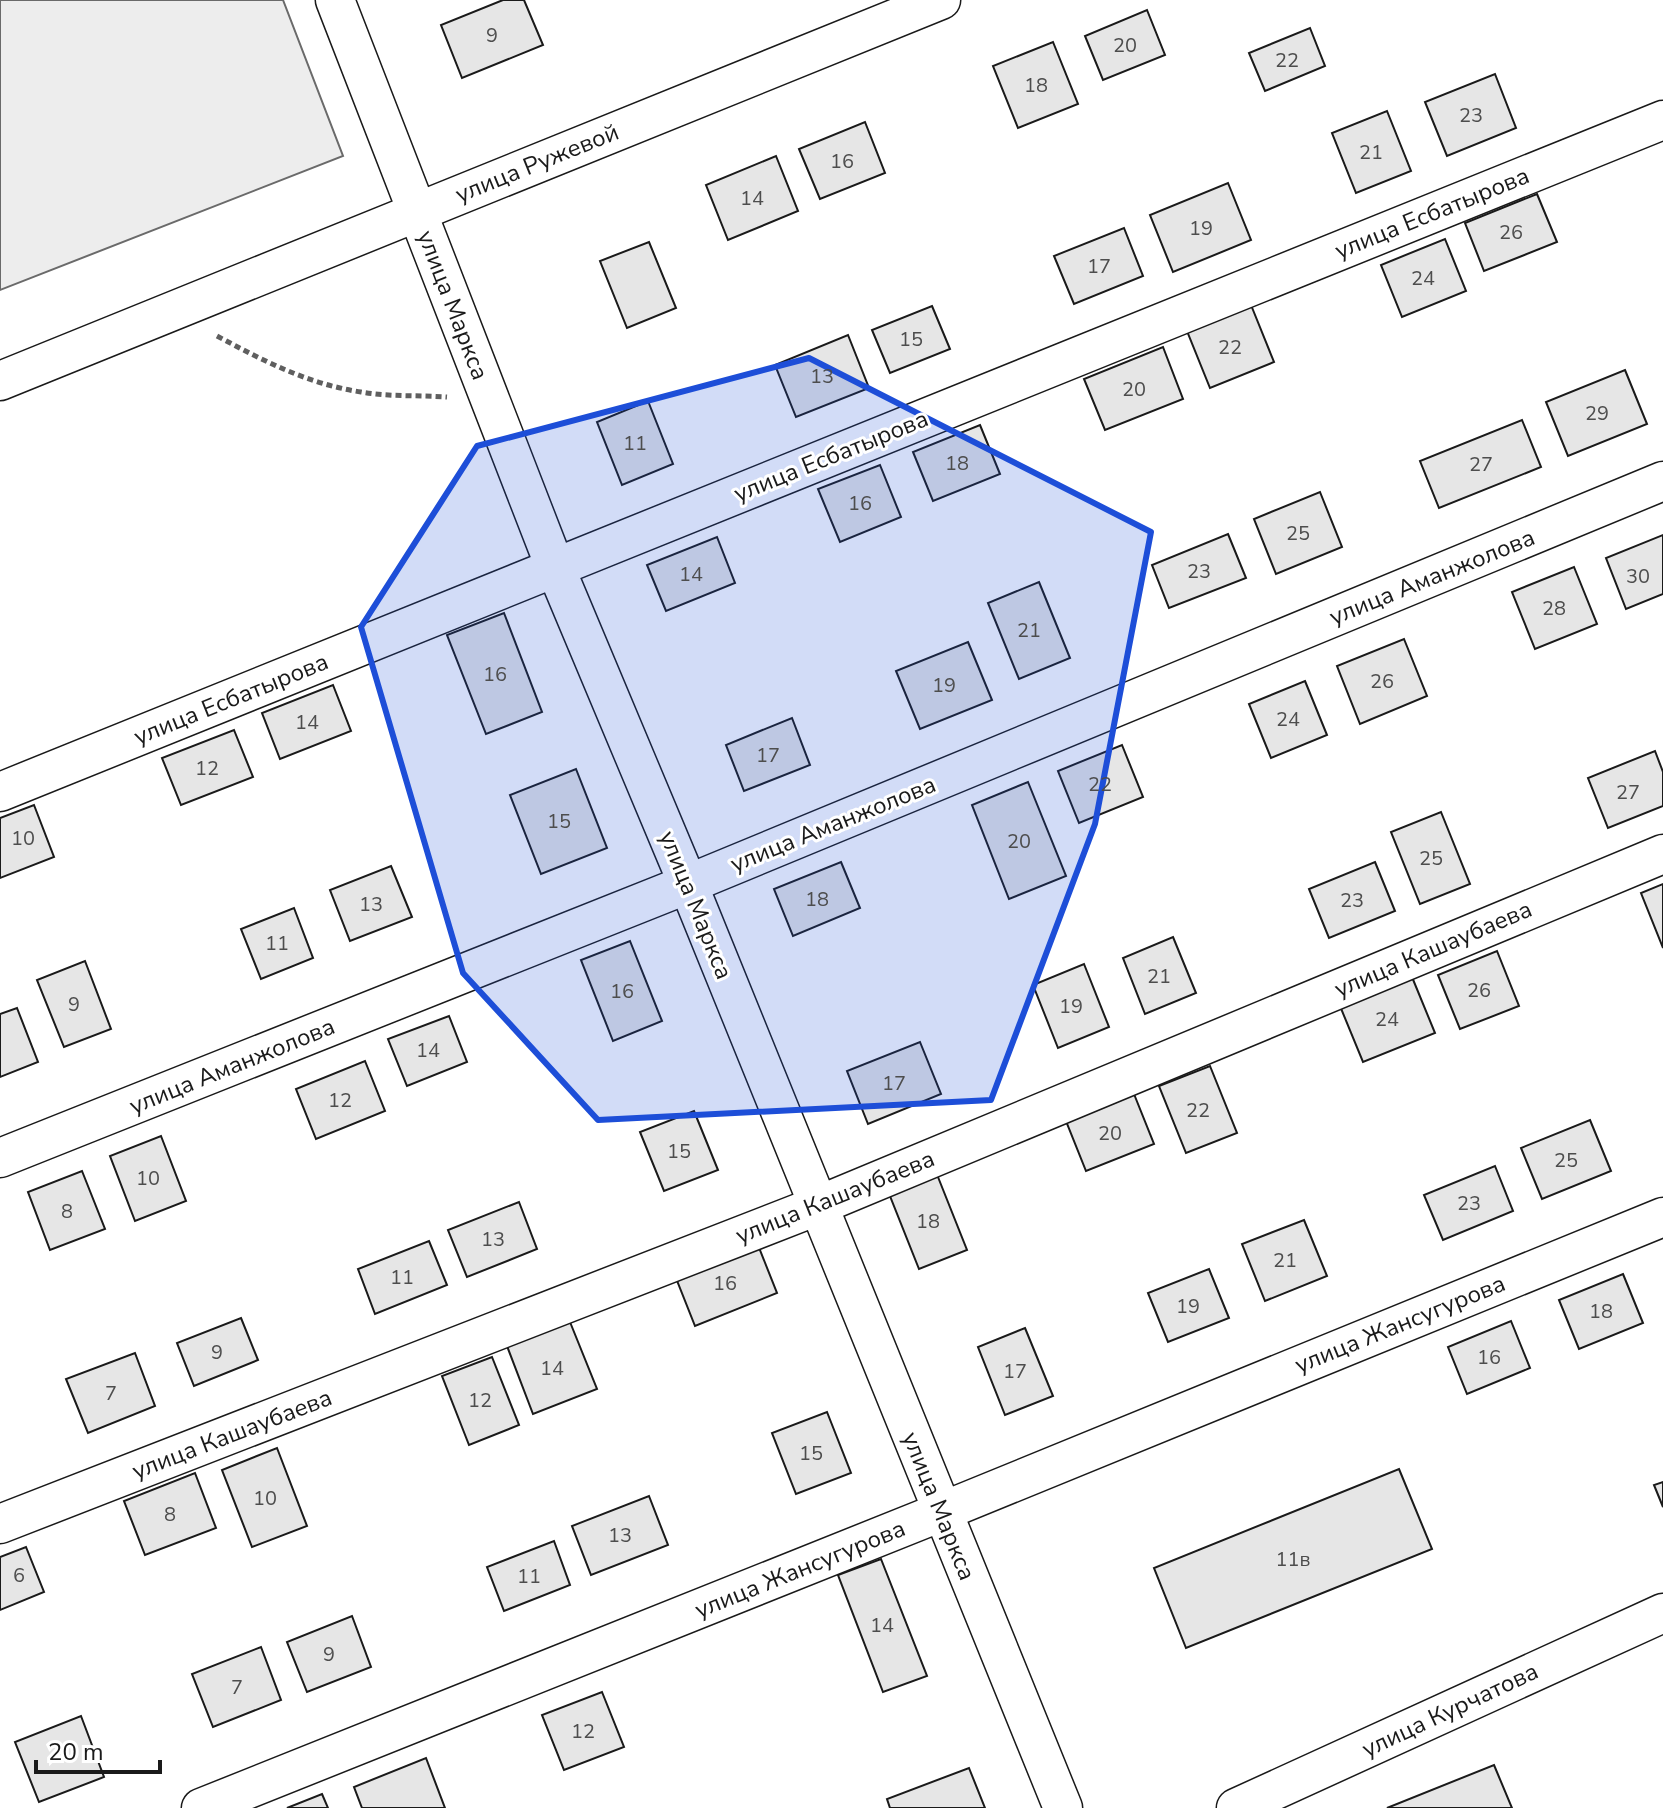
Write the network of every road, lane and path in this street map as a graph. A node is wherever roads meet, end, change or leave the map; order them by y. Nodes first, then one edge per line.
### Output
1 (335, 0) edge
2 (941, 0) edge
3 (1663, 120) edge
4 (416, 211) junction
5 (170, 312) junction
6 (0, 381) edge
7 (490, 401) junction
8 (1663, 481) edge
9 (555, 567) junction
10 (0, 792) edge
11 (1663, 854) edge
12 (688, 884) junction
13 (0, 1158) edge
14 (817, 1206) junction
15 (1663, 1217) edge
16 (941, 1512) junction
17 (0, 1524) edge
18 (1663, 1613) edge
19 (201, 1808) edge
20 (1063, 1808) edge
21 (1236, 1808) edge

1 - 4 street, улица Маркса
2 - 4 street, улица Ружевой
3 - 9 street, улица Есбатырова
4 - 5 street, улица Ружевой
4 - 7 street, улица Маркса
5 - 6 street, улица Ружевой
5 - 7 path
7 - 9 street, улица Маркса
8 - 12 street, улица Аманжолова
9 - 10 street, улица Есбатырова
9 - 12 street, улица Маркса
11 - 14 street, улица Кашаубаева
12 - 13 street, улица Аманжолова
12 - 14 street, улица Маркса
14 - 16 street, улица Маркса
14 - 17 street, улица Кашаубаева
15 - 16 street, улица Жансугурова
16 - 19 street, улица Жансугурова
16 - 20 street, улица Маркса
18 - 21 street, улица Курчатова

